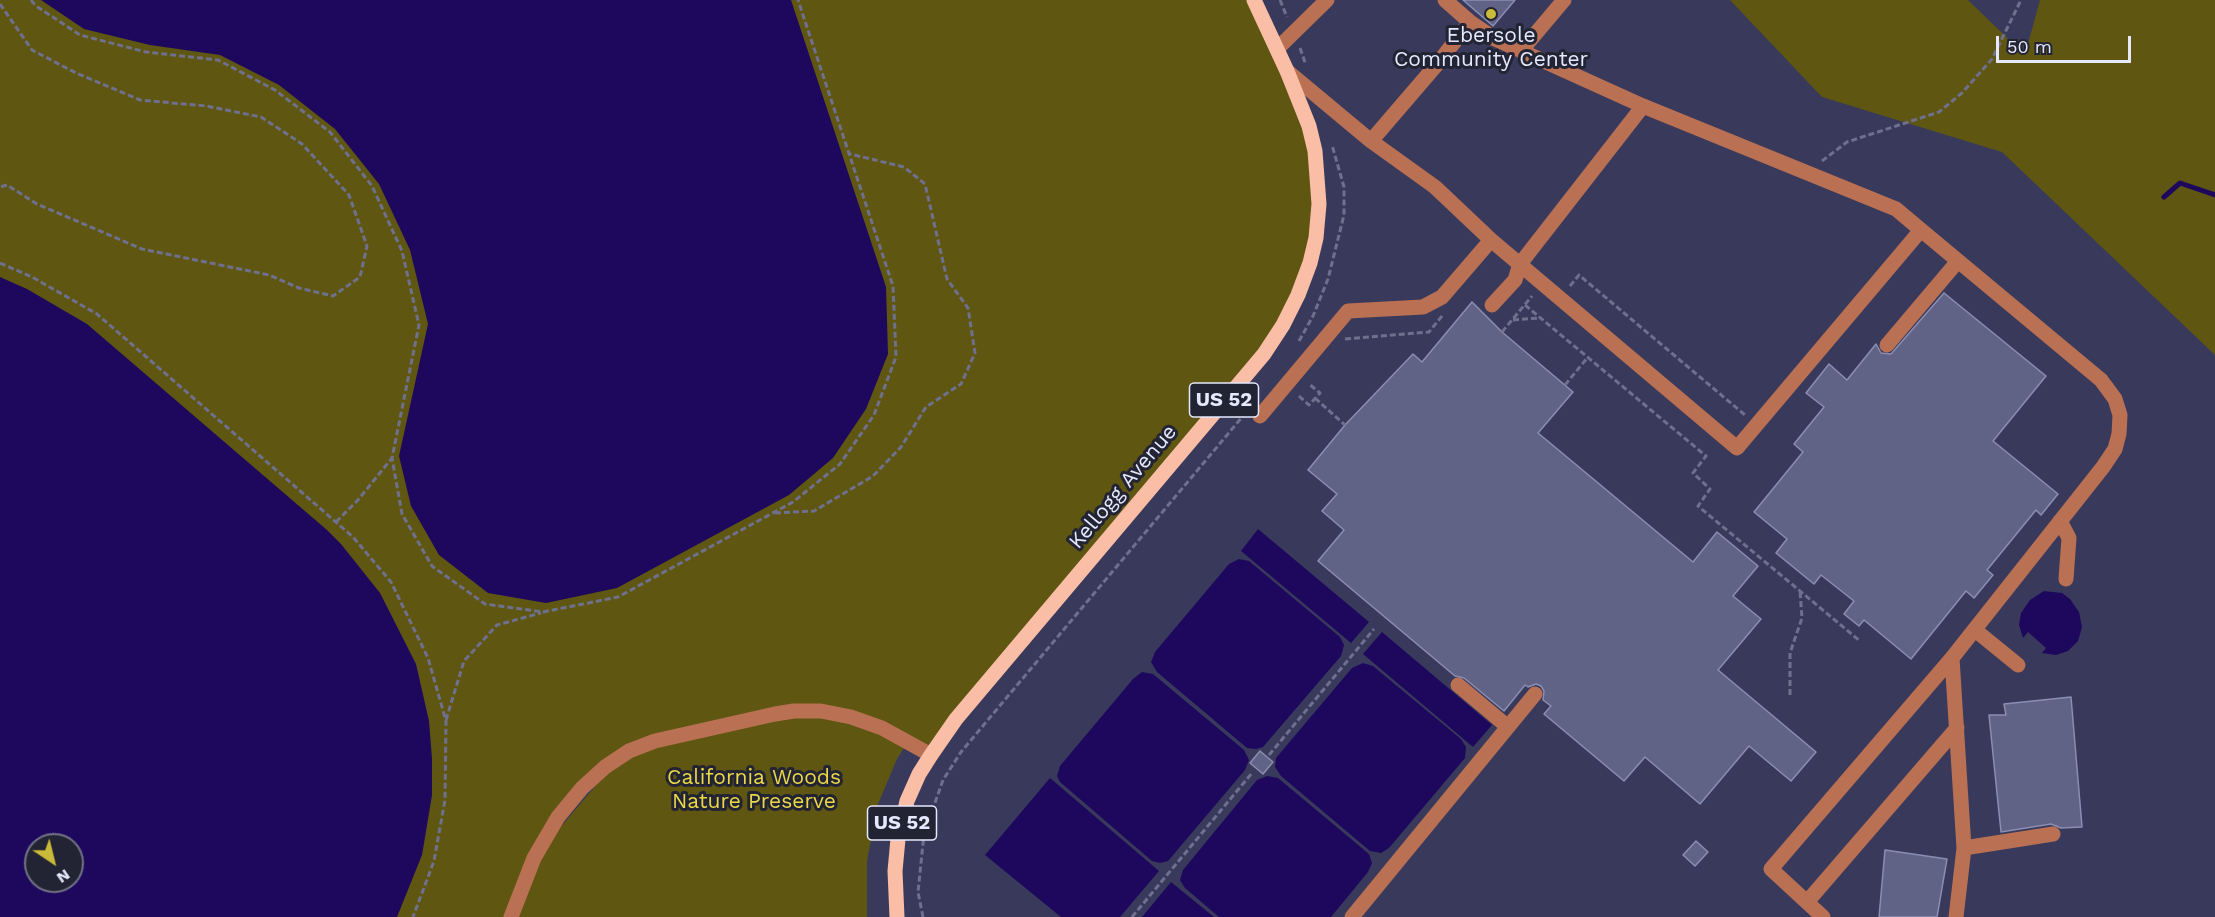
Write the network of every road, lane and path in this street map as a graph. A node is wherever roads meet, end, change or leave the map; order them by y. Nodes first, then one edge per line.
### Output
1 (31, 0) edge
2 (798, 0) edge
3 (1254, 0) edge
4 (1327, 0) edge
5 (1445, 0) edge
6 (1564, 0) edge
7 (2021, 0) edge
8 (0, 4) edge
9 (1470, 22) junction
10 (1277, 49) junction
11 (1521, 51) junction
12 (1287, 71) junction
13 (1643, 106) junction
14 (1371, 141) junction
15 (849, 154) junction
16 (1806, 173) junction
17 (0, 187) edge
18 (1921, 230) junction
19 (1491, 240) junction
20 (1958, 261) junction
21 (0, 263) edge
22 (1520, 264) junction
23 (1567, 290) dead end
24 (1532, 296) dead end
25 (1492, 305) dead end
26 (1525, 305) junction
27 (1541, 318) junction
28 (1512, 320) junction
29 (1502, 332) dead end
30 (1887, 345) dead end
31 (1587, 357) junction
32 (1296, 373) junction
33 (1565, 385) dead end
34 (1286, 386) junction
35 (1315, 398) junction
36 (1260, 416) dead end
37 (1345, 425) dead end
38 (1757, 425) junction
39 (392, 458) junction
40 (773, 513) junction
41 (2060, 521) junction
42 (336, 522) junction
43 (2066, 579) dead end
44 (1800, 591) junction
45 (543, 612) junction
46 (1374, 629) dead end
47 (1975, 630) junction
48 (1860, 641) dead end
49 (1952, 658) junction
50 (2018, 665) dead end
51 (1458, 685) dead end
52 (1535, 694) dead end
53 (1790, 694) dead end
54 (446, 721) junction
55 (1508, 727) junction
56 (1957, 728) junction
57 (961, 752) dead end
58 (931, 755) junction
59 (1269, 755) dead end
60 (1252, 773) dead end
61 (2053, 834) dead end
62 (1964, 848) junction
63 (1807, 902) junction
64 (413, 917) edge
65 (511, 917) edge
66 (897, 917) edge
67 (923, 917) edge
68 (1131, 917) edge
69 (1352, 917) edge
70 (1823, 917) edge
71 (1956, 917) edge

1 - 39 path
2 - 15 path
3 - 10 main road, Kellogg Avenue / US 52
4 - 10 street
5 - 9 street
6 - 11 street
7 - 16 path
8 - 17 path
9 - 11 street
9 - 14 street
10 - 12 main road, Kellogg Avenue / US 52
11 - 13 street
12 - 14 street
12 - 58 main road, Kellogg Avenue / US 52
13 - 16 street
13 - 22 street
14 - 19 street
15 - 40 path
15 - 40 path
16 - 18 street
18 - 20 street
18 - 38 street
19 - 22 street
19 - 32 street
20 - 30 street
20 - 41 street
21 - 42 path
22 - 25 street
22 - 38 street
23 - 38 path
24 - 26 path
26 - 27 path
26 - 28 path
27 - 28 path
27 - 31 path
28 - 29 path
31 - 33 path
31 - 44 path
32 - 34 street
32 - 35 path
34 - 35 path
34 - 36 street
35 - 37 path
39 - 42 path
39 - 45 path
40 - 45 path
41 - 43 street
41 - 47 street
42 - 54 path
44 - 48 path
44 - 53 path
45 - 54 path
46 - 59 path
47 - 49 street
47 - 50 street
49 - 56 street
49 - 63 street
51 - 55 street
52 - 55 street
54 - 64 path
55 - 69 street
56 - 62 street
56 - 63 street
57 - 67 path
58 - 65 street
58 - 66 main road, Kellogg Avenue / US 52
60 - 68 path
61 - 62 street
62 - 71 street
63 - 70 street

